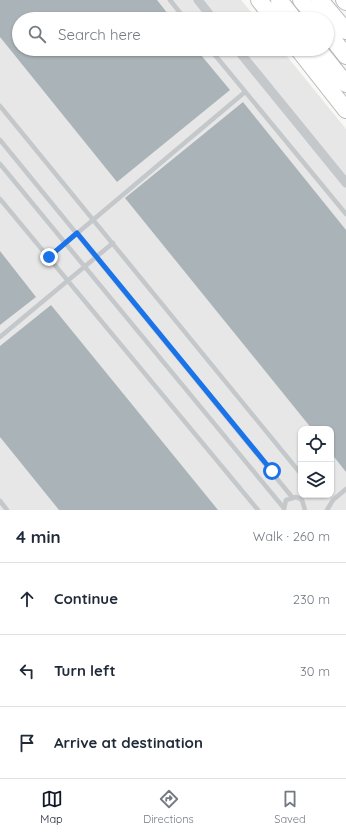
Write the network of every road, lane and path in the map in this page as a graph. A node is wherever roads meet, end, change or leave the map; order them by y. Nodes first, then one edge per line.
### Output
1 (170, 0) edge
2 (198, 0) edge
3 (259, 0) edge
4 (279, 0) edge
5 (302, 0) edge
6 (320, 0) edge
7 (179, 12) edge
8 (207, 12) edge
9 (268, 12) edge
10 (288, 12) edge
11 (311, 12) edge
12 (330, 12) edge
13 (334, 17) edge
14 (346, 31) edge
15 (334, 41) edge
16 (216, 56) edge
17 (243, 56) edge
18 (304, 56) edge
19 (324, 56) edge
20 (346, 56) edge
21 (346, 84) edge
22 (245, 92) junction
23 (0, 106) edge
24 (346, 110) edge
25 (0, 140) edge
26 (0, 164) edge
27 (346, 184) edge
28 (0, 199) edge
29 (346, 214) edge
30 (93, 220) junction
31 (77, 233) junction
32 (66, 243) junction
33 (112, 243) junction
34 (49, 257) junction
35 (97, 257) junction
36 (85, 266) junction
37 (68, 281) junction
38 (0, 337) edge
39 (298, 470) edge
40 (346, 489) edge
41 (292, 497) junction
42 (302, 500) joint
43 (0, 501) edge
44 (284, 509) edge
45 (7, 510) edge
46 (258, 510) edge
47 (305, 510) edge
48 (327, 510) edge

1 - 7 lane
2 - 8 street
3 - 9 highway
4 - 10 highway
5 - 11 highway
6 - 12 highway
13 - 14 highway
15 - 20 highway
16 - 22 lane
17 - 27 street
18 - 24 highway
19 - 21 highway
22 - 29 lane
22 - 30 lane
23 - 30 lane
25 - 31 lane
26 - 32 lane
28 - 34 lane
30 - 31 lane
30 - 33 lane
31 - 32 lane
31 - 35 lane
32 - 34 lane
32 - 36 lane
33 - 35 lane
33 - 39 lane
34 - 37 lane
35 - 36 lane
35 - 41 lane
36 - 37 lane
36 - 44 lane
37 - 38 lane
37 - 46 lane
40 - 48 lane
41 - 42 lane
41 - 44 lane
42 - 47 lane
43 - 45 lane

